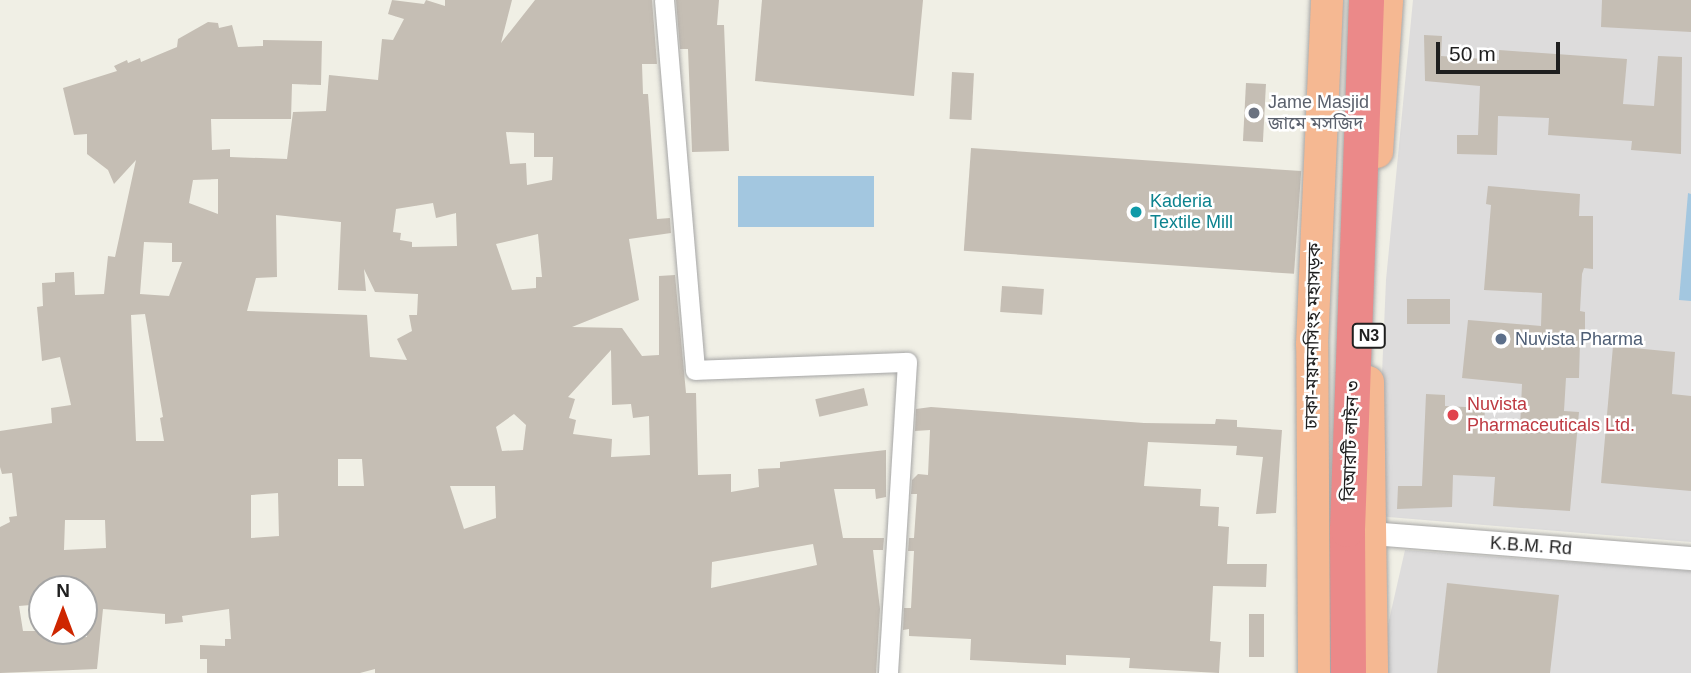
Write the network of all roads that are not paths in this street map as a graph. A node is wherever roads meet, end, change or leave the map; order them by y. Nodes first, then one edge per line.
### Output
1 (664, 0) edge
2 (1327, 0) edge
3 (1366, 0) edge
4 (1387, 0) edge
5 (1371, 533) junction
6 (1691, 558) edge
7 (888, 673) edge
8 (1314, 673) edge
9 (1348, 673) edge
10 (1372, 673) edge

1 - 7 street
2 - 8 highway, ঢাকা-ময়মনসিংহ মহাসড়ক
3 - 9 highway, বিআরটি লাইন ৩
4 - 5 highway, N3
5 - 6 street, K.B.M. Rd
5 - 10 highway, N3

